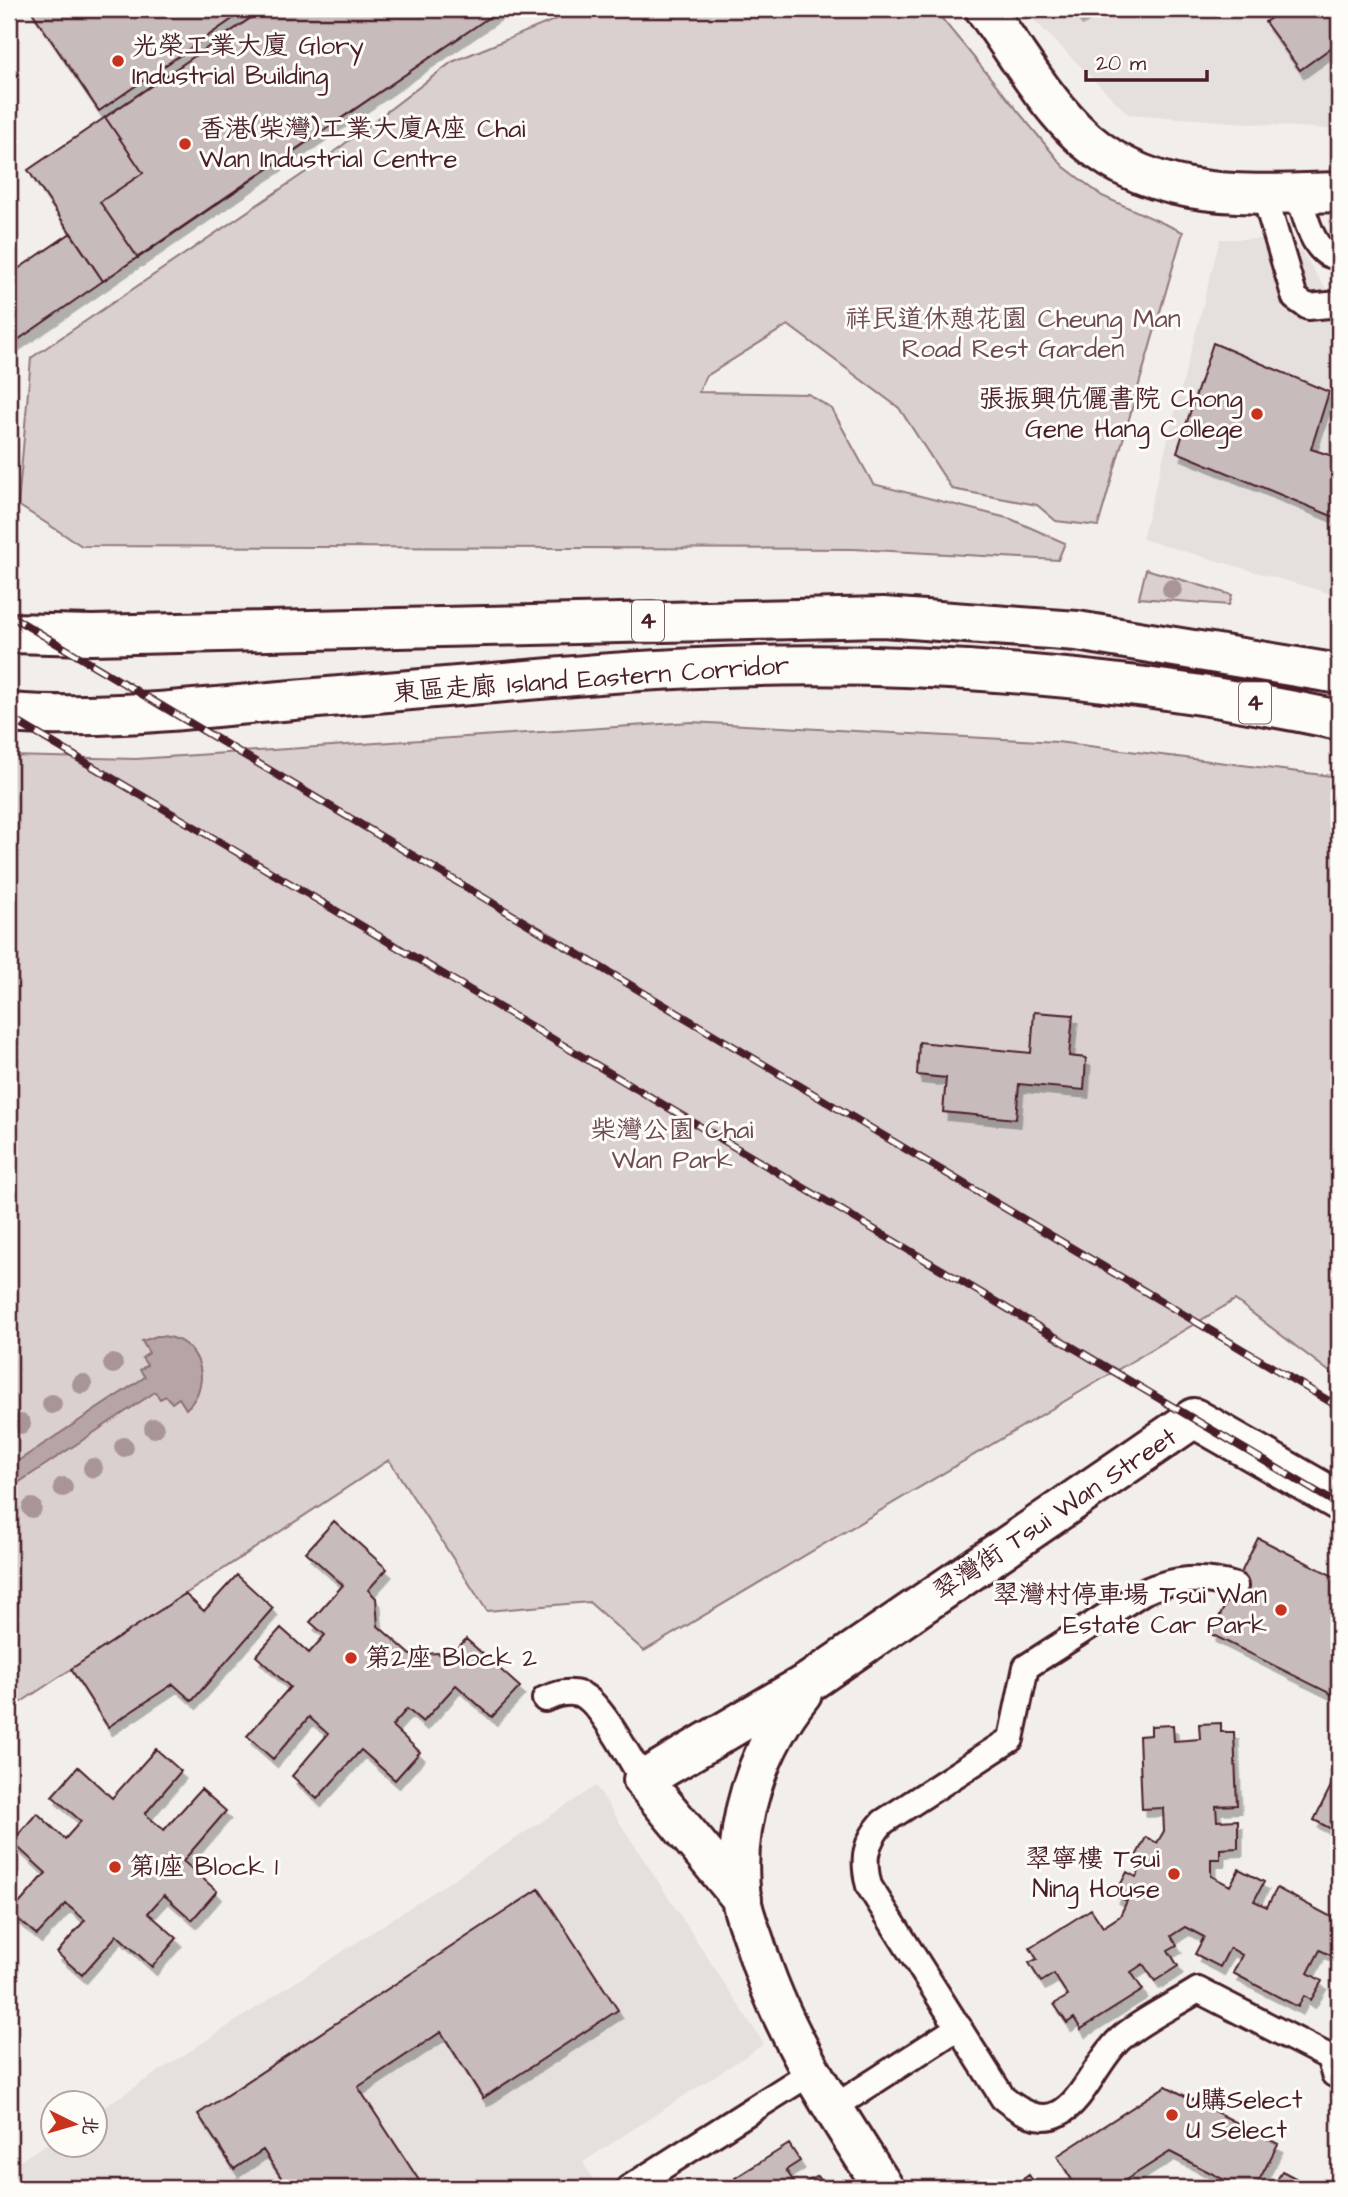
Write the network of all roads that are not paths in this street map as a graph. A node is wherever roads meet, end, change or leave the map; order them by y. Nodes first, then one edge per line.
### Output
1 (985, 9) edge
2 (1339, 191) edge
3 (1281, 194) junction
4 (1339, 256) edge
5 (1339, 304) edge
6 (9, 633) edge
7 (1339, 674) edge
8 (9, 713) edge
9 (1339, 720) edge
10 (1339, 1501) edge
11 (1235, 1586) dead end
12 (812, 1680) junction
13 (545, 1699) dead end
14 (643, 1780) junction
15 (747, 1809) junction
16 (676, 1820) junction
17 (741, 1899) junction
18 (959, 2026) junction
19 (810, 2073) junction
20 (1339, 2076) edge
21 (833, 2108) junction
22 (629, 2188) edge
23 (884, 2188) edge

1 - 3 main road
2 - 3 main road
3 - 4 lane
3 - 5 lane
6 - 7 main road, 東區走廊 Island Eastern Corridor / 4
8 - 9 main road, 東區走廊 Island Eastern Corridor / 4
10 - 12 main road, 翠灣街 Tsui Wan Street
11 - 18 lane
12 - 14 main road, 翠灣街 Tsui Wan Street
12 - 15 main road, 翠灣街 Tsui Wan Street
13 - 14 lane
14 - 16 main road, 翠灣街 Tsui Wan Street
15 - 16 main road, 翠灣街 Tsui Wan Street
15 - 17 main road, 翠灣街 Tsui Wan Street
16 - 17 main road, 翠灣街 Tsui Wan Street
17 - 19 main road, 翠灣街 Tsui Wan Street
18 - 20 lane
18 - 21 lane
19 - 21 main road, 翠灣街 Tsui Wan Street
19 - 22 lane
21 - 23 main road, 翠灣街 Tsui Wan Street

